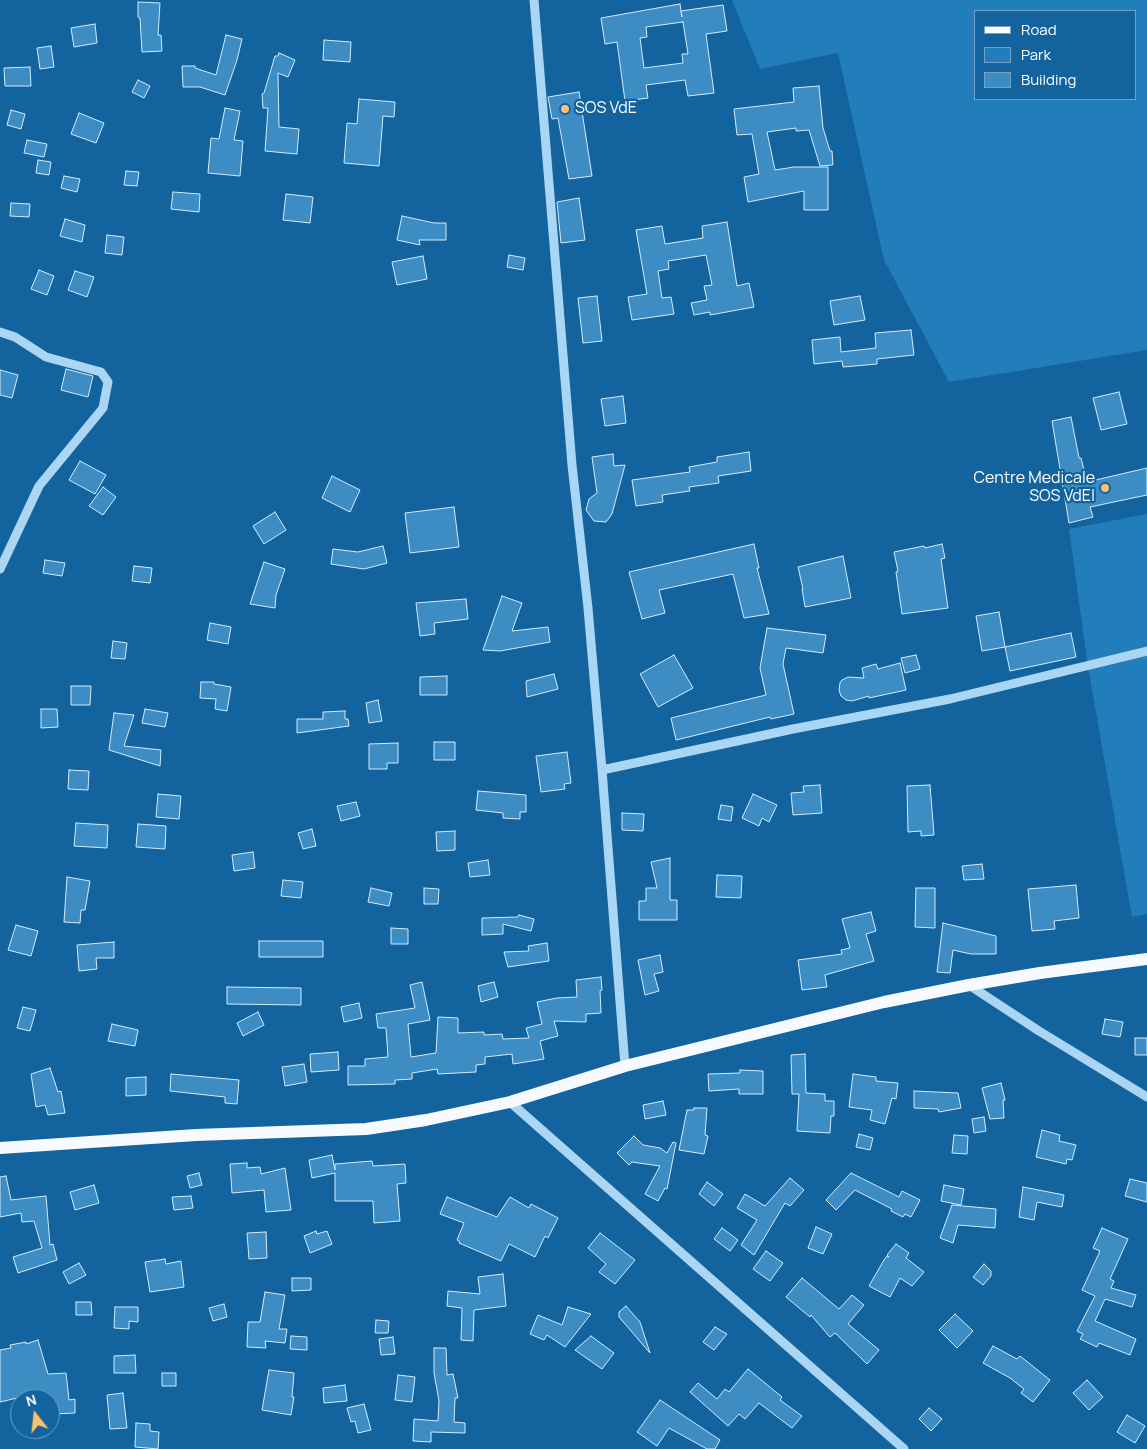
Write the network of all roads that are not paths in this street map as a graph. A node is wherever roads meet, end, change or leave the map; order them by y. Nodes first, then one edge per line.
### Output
1 (534, 0) edge
2 (0, 332) edge
3 (0, 569) edge
4 (1147, 652) edge
5 (602, 770) junction
6 (1147, 959) edge
7 (969, 985) junction
8 (625, 1066) junction
9 (1147, 1098) edge
10 (510, 1102) junction
11 (0, 1148) edge
12 (904, 1449) edge

1 - 5 street
2 - 3 street
4 - 5 street
5 - 8 street
6 - 7 main road
7 - 8 main road
7 - 9 street
8 - 10 main road
10 - 11 main road
10 - 12 street

